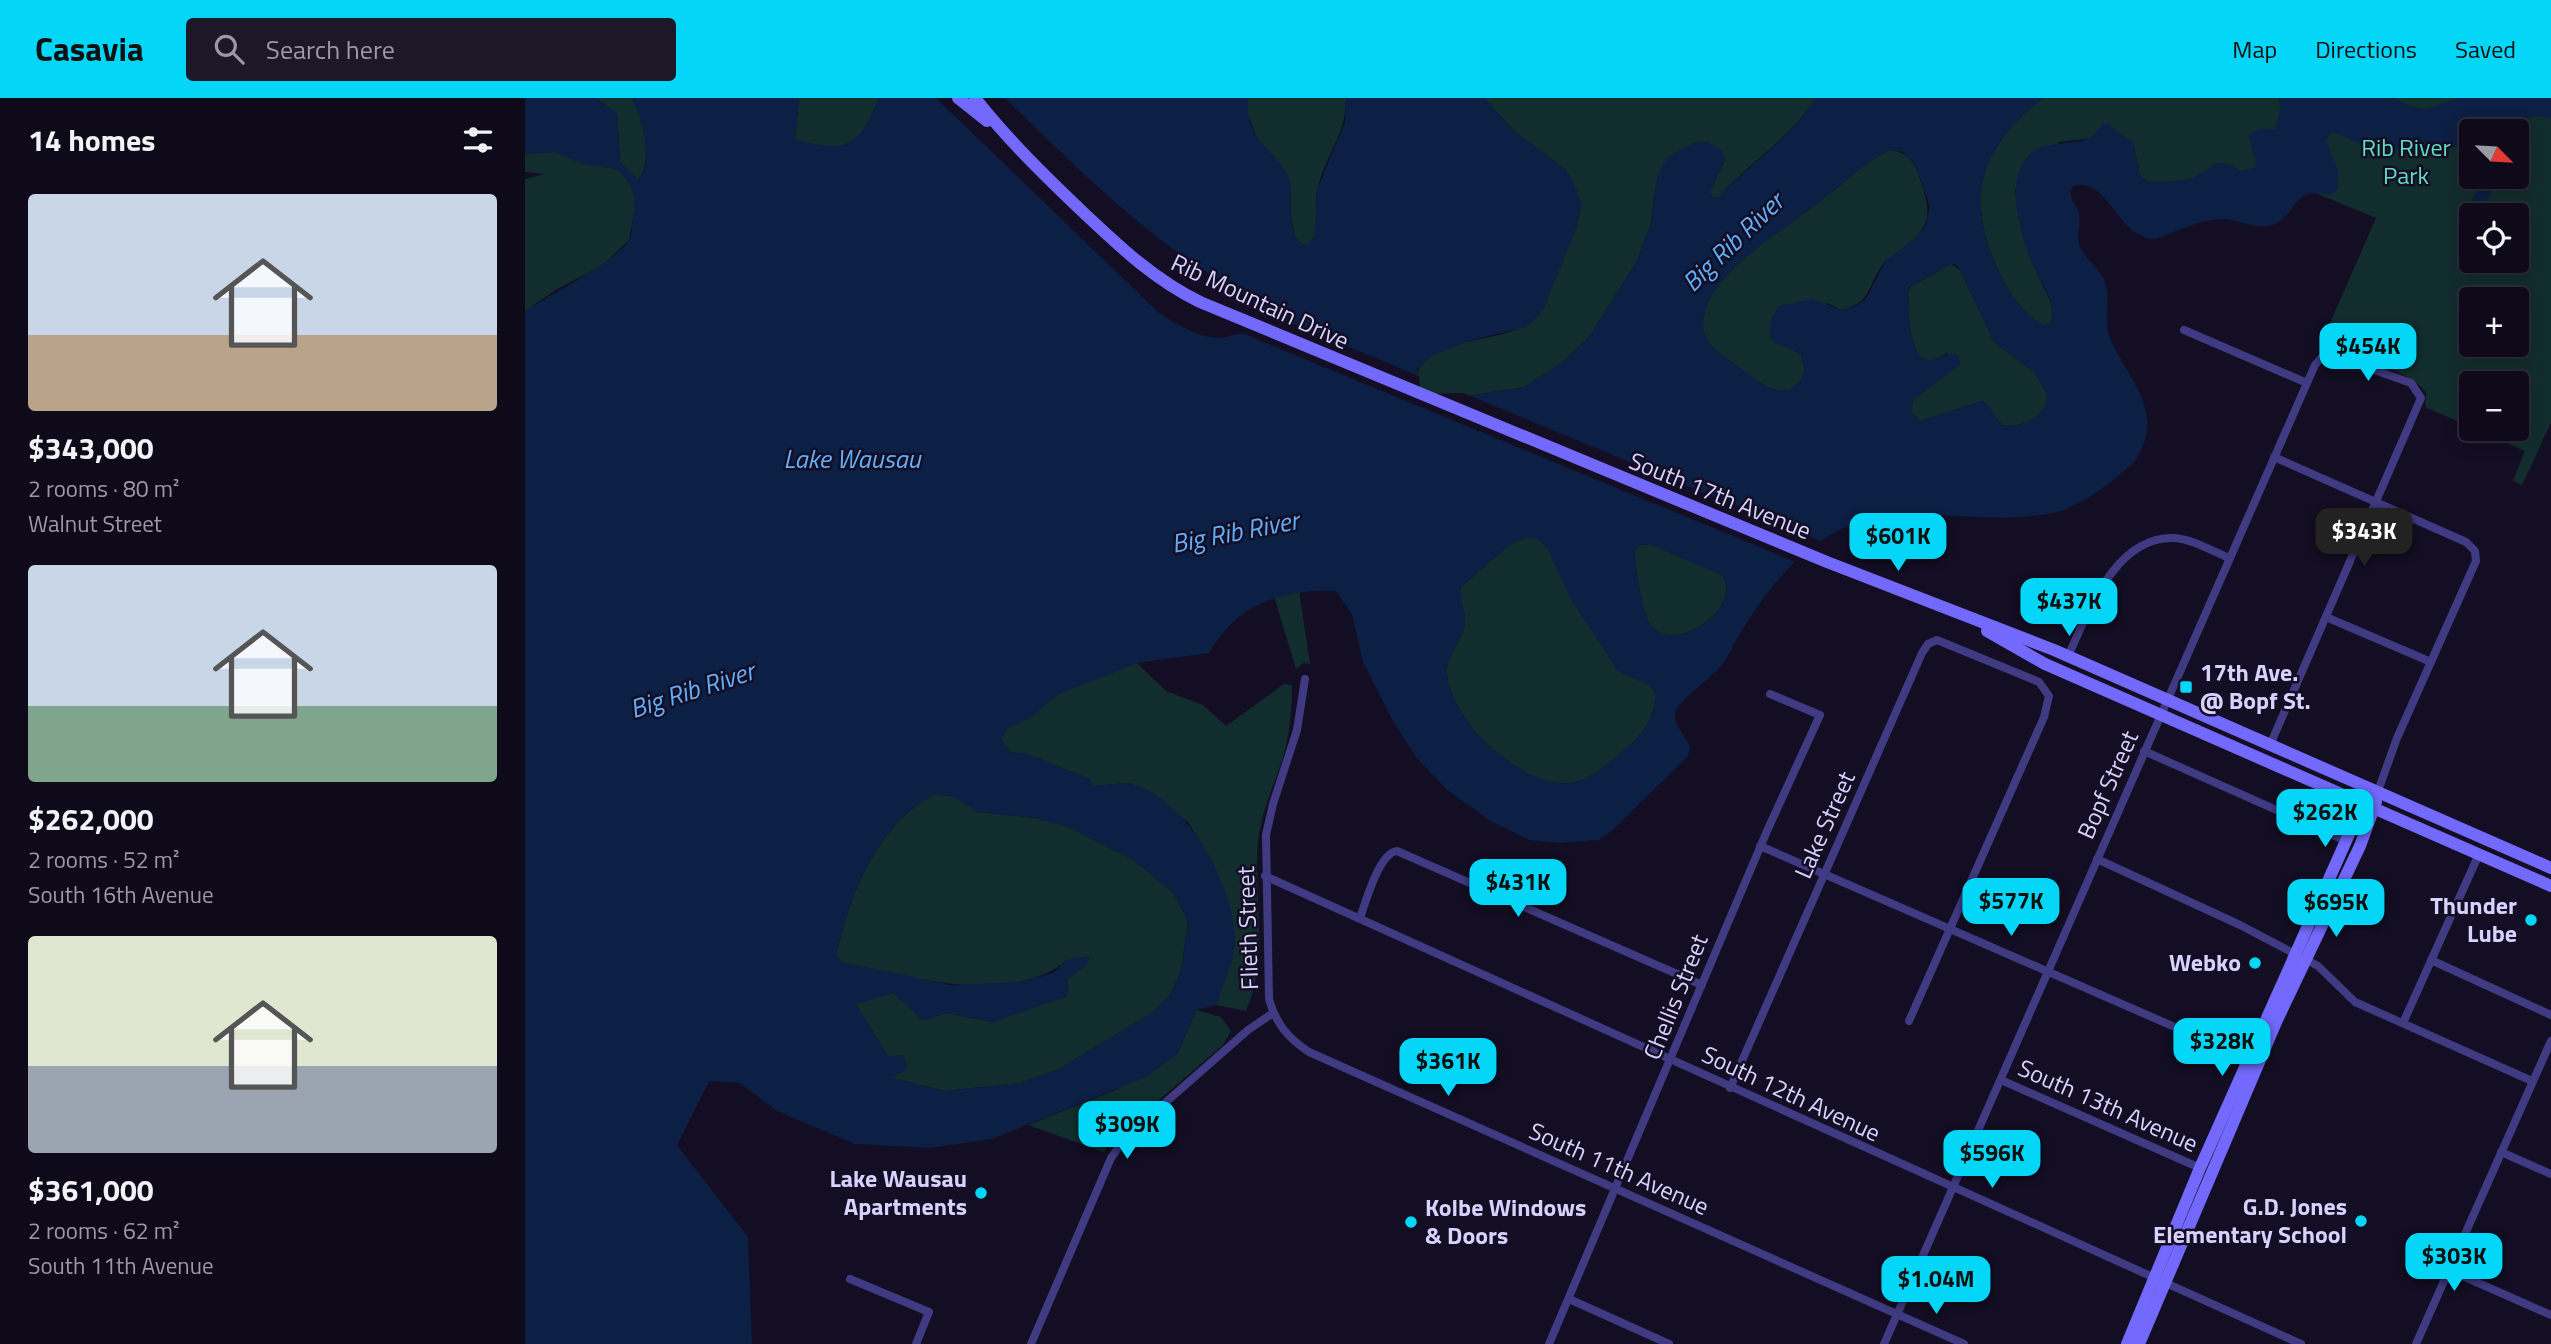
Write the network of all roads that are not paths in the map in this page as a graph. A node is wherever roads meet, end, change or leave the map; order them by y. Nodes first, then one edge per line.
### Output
1 (958, 98) edge
2 (975, 98) edge
3 (998, 129) junction
4 (2184, 330) dead end
5 (2307, 383) junction
6 (1469, 416) joint
7 (2274, 457) junction
8 (2378, 502) junction
9 (2229, 558) junction
10 (1956, 614) junction
11 (2326, 617) junction
12 (2068, 656) junction
13 (2431, 662) junction
14 (1305, 679) dead end
15 (1770, 694) dead end
16 (2167, 700) junction
17 (2161, 714) junction
18 (2270, 745) junction
19 (2144, 751) junction
20 (2378, 791) junction
21 (2370, 806) junction
22 (2346, 841) junction
23 (1760, 846) junction
24 (2479, 854) junction
25 (2097, 859) junction
26 (2551, 868) edge
27 (1825, 875) junction
28 (1265, 876) junction
29 (2551, 886) edge
30 (1360, 918) junction
31 (1950, 929) junction
32 (2302, 958) junction
33 (2431, 960) junction
34 (2048, 971) junction
35 (1702, 985) junction
36 (1273, 1013) junction
37 (2551, 1015) edge
38 (1909, 1021) dead end
39 (2403, 1023) junction
40 (2551, 1041) edge
41 (2248, 1059) junction
42 (1672, 1061) junction
43 (2001, 1080) junction
44 (2532, 1081) junction
45 (1730, 1088) junction
46 (2501, 1152) junction
47 (2200, 1168) junction
48 (2551, 1174) edge
49 (1952, 1188) junction
50 (1616, 1189) junction
51 (2449, 1269) junction
52 (850, 1279) dead end
53 (2158, 1280) junction
54 (1569, 1299) junction
55 (1897, 1314) junction
56 (2551, 1315) edge
57 (916, 1344) edge
58 (1031, 1344) edge
59 (1549, 1344) edge
60 (1669, 1344) edge
61 (1884, 1344) edge
62 (1964, 1344) edge
63 (2127, 1344) edge
64 (2139, 1344) edge
65 (2301, 1344) edge
66 (2416, 1344) edge

1 - 3 main road, Rib Mountain Drive
2 - 3 main road, Rib Mountain Drive
3 - 6 main road, Rib Mountain Drive
4 - 5 street
5 - 7 street, Bopf Street
5 - 8 street, Bopf Street
6 - 10 main road, South 17th Avenue
7 - 8 street
7 - 9 street, Bopf Street
8 - 11 street
8 - 13 street
9 - 12 street
9 - 16 street, Bopf Street
10 - 12 main road, South 17th Avenue
10 - 17 main road, South 17th Avenue
11 - 13 street
11 - 18 street
12 - 16 main road, South 17th Avenue
13 - 20 street
14 - 28 street, Flieth Street
15 - 23 street, Chellis Street
16 - 17 street, Bopf Street
16 - 18 main road, South 17th Avenue
17 - 19 street, Bopf Street
17 - 21 main road, South 17th Avenue
18 - 20 main road, South 17th Avenue
19 - 22 street
19 - 25 street, Bopf Street
20 - 21 main road
20 - 26 main road, South 17th Avenue
21 - 22 main road
21 - 24 main road, South 17th Avenue
21 - 32 main road
22 - 32 main road
23 - 27 street
23 - 35 street, Chellis Street
24 - 29 main road, South 17th Avenue
24 - 33 street
25 - 32 street
25 - 34 street, Bopf Street
27 - 31 street
27 - 31 street, Lake Street
27 - 45 street, Lake Street
28 - 30 street, South 12th Avenue
28 - 36 street, Flieth Street
30 - 35 street
30 - 42 street, South 12th Avenue
31 - 34 street
31 - 38 street
32 - 39 street
32 - 41 main road
32 - 53 main road
33 - 37 street
33 - 39 street
34 - 41 street
34 - 43 street, Bopf Street
35 - 42 street, Chellis Street
36 - 50 street, South 11th Avenue
36 - 58 street, Flieth Street
39 - 44 street
40 - 44 street
41 - 47 main road
42 - 45 street, South 12th Avenue
42 - 50 street, Chellis Street
43 - 47 street, South 13th Avenue
43 - 49 street, Bopf Street
44 - 46 street
45 - 49 street, South 12th Avenue
46 - 48 street
46 - 51 street
47 - 53 main road
49 - 53 street, South 12th Avenue
49 - 55 street, Bopf Street
50 - 54 street, Chellis Street
50 - 55 street, South 11th Avenue
51 - 56 street
51 - 66 street
52 - 57 street
53 - 63 main road
53 - 64 main road
53 - 65 street, South 12th Avenue
54 - 59 street, Chellis Street
54 - 60 street
55 - 61 street, Bopf Street
55 - 62 street, South 11th Avenue

